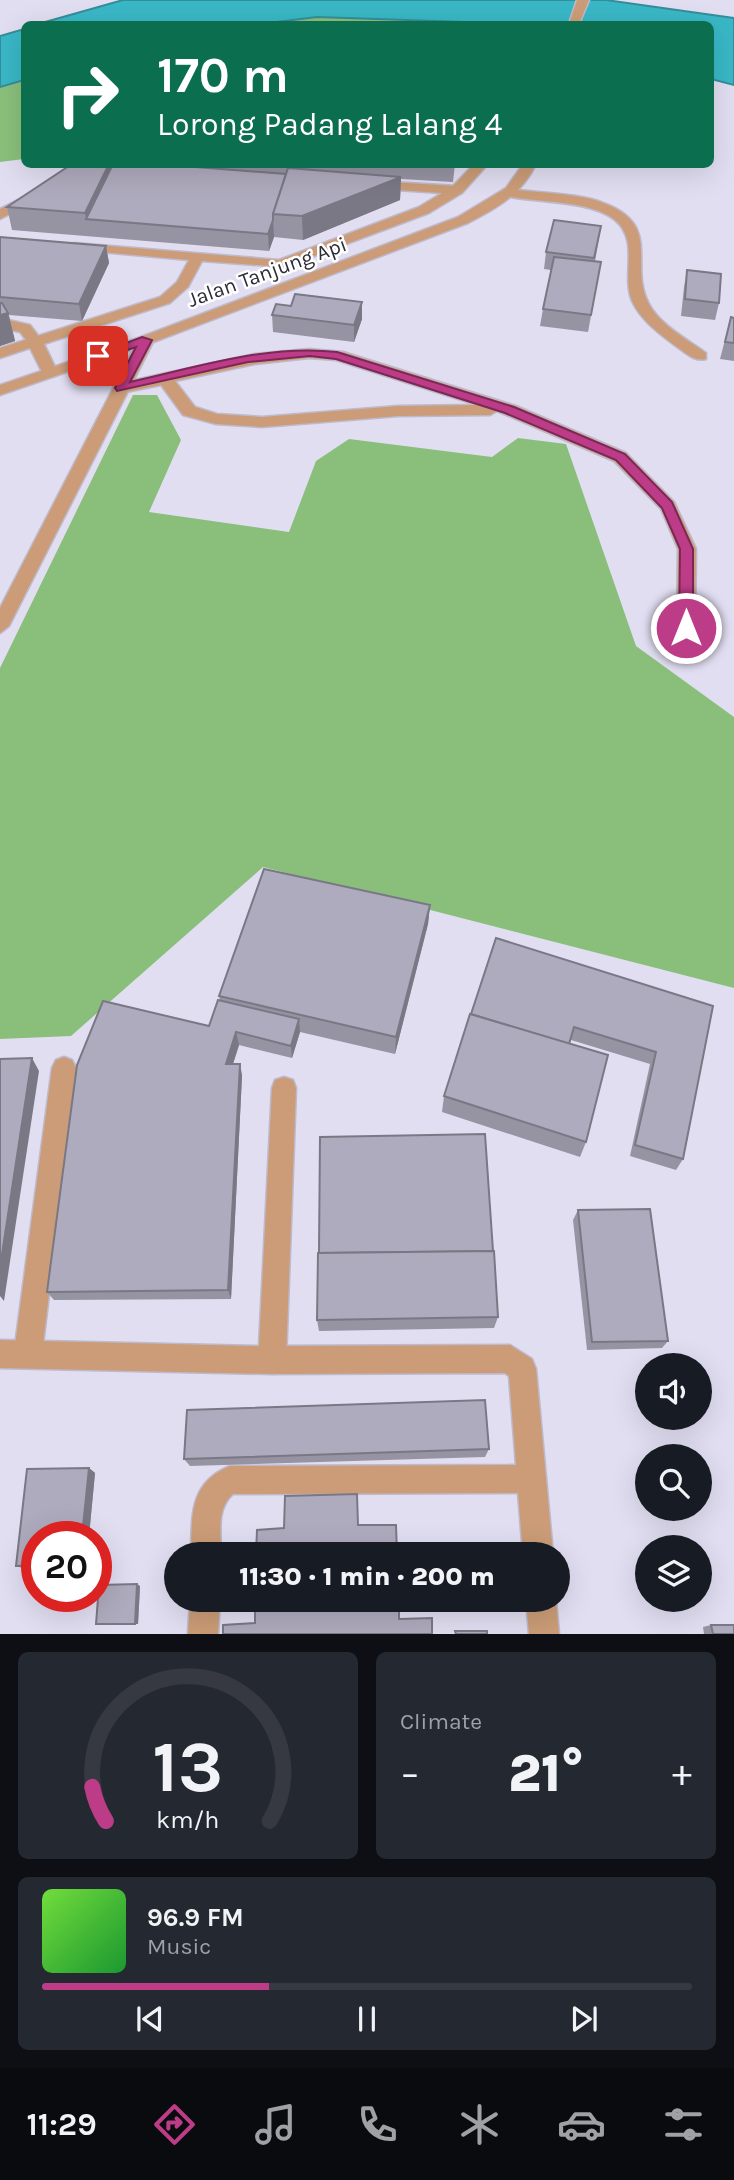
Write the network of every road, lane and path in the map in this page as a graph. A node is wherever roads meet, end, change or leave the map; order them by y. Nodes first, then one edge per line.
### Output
1 (583, 0) edge
2 (575, 21) edge
3 (478, 168) edge
4 (528, 168) edge
5 (360, 184) edge
6 (48, 187) edge
7 (457, 190) junction
8 (510, 193) junction
9 (0, 215) edge
10 (66, 244) edge
11 (198, 256) junction
12 (0, 323) edge
13 (146, 340) junction
14 (35, 342) junction
15 (0, 353) edge
16 (700, 356) dead end
17 (50, 373) junction
18 (166, 380) junction
19 (121, 388) junction
20 (0, 390) edge
21 (510, 410) junction
22 (0, 626) edge
23 (686, 628) dead end
24 (64, 1068) dead end
25 (284, 1088) dead end
26 (28, 1353) junction
27 (0, 1354) edge
28 (272, 1360) junction
29 (532, 1479) junction
30 (206, 1542) edge
31 (537, 1542) edge
32 (205, 1612) edge
33 (542, 1612) edge
34 (204, 1634) edge
35 (544, 1634) edge

1 - 2 street
3 - 7 street
4 - 8 street, Jalan Tanjung Api
5 - 7 street
6 - 9 street
7 - 11 street
8 - 13 street, Jalan Tanjung Api
8 - 16 street
10 - 11 street
11 - 14 street
12 - 14 street
13 - 17 street, Jalan Tanjung Api
13 - 19 street
14 - 15 street
14 - 17 street
17 - 20 street, Jalan Tanjung Api
18 - 19 street
18 - 21 street
18 - 21 street
19 - 22 street
21 - 23 street
24 - 26 street
25 - 28 street
26 - 27 street
26 - 28 street
28 - 29 street
29 - 30 street
29 - 31 street
32 - 34 street
33 - 35 street

